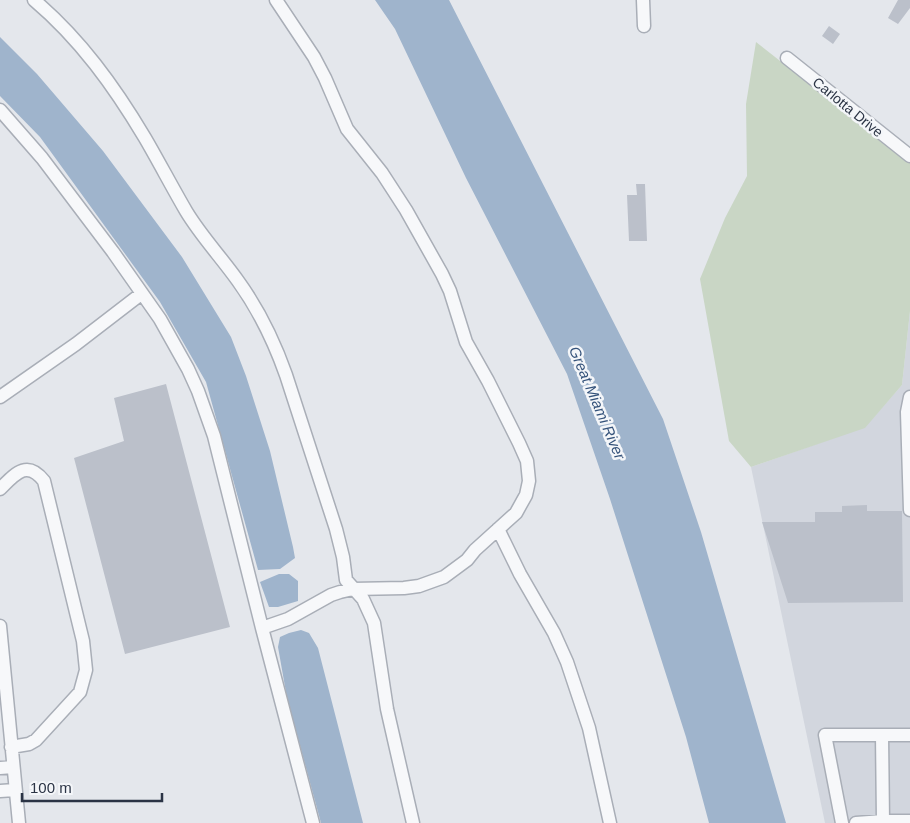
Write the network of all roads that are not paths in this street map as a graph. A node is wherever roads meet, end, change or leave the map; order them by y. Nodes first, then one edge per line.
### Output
1 (34, 0) edge
2 (276, 0) edge
3 (643, 0) edge
4 (644, 26) dead end
5 (787, 58) dead end
6 (0, 110) edge
7 (910, 156) edge
8 (141, 294) junction
9 (0, 397) edge
10 (910, 397) edge
11 (0, 488) edge
12 (910, 510) edge
13 (498, 529) junction
14 (353, 589) junction
15 (0, 626) edge
16 (262, 628) junction
17 (4, 704) edge
18 (882, 735) junction
19 (910, 735) edge
20 (11, 747) junction
21 (13, 767) junction
22 (0, 768) edge
23 (16, 790) junction
24 (0, 791) edge
25 (910, 821) edge
26 (883, 822) junction
27 (19, 823) edge
28 (313, 823) edge
29 (413, 823) edge
30 (610, 823) edge
31 (842, 823) edge
32 (856, 823) edge

1 - 14 street
2 - 13 street
3 - 4 street
5 - 7 street, Carlotta Drive
6 - 8 street
8 - 9 street
8 - 16 street
10 - 12 street
11 - 20 street
13 - 14 street
13 - 30 street
14 - 16 street
14 - 29 street
15 - 17 street
16 - 28 street
17 - 20 street
18 - 19 street
18 - 26 street
18 - 31 street
20 - 21 street
21 - 22 street
21 - 23 street
23 - 24 street
23 - 27 street
25 - 26 street
26 - 32 street

